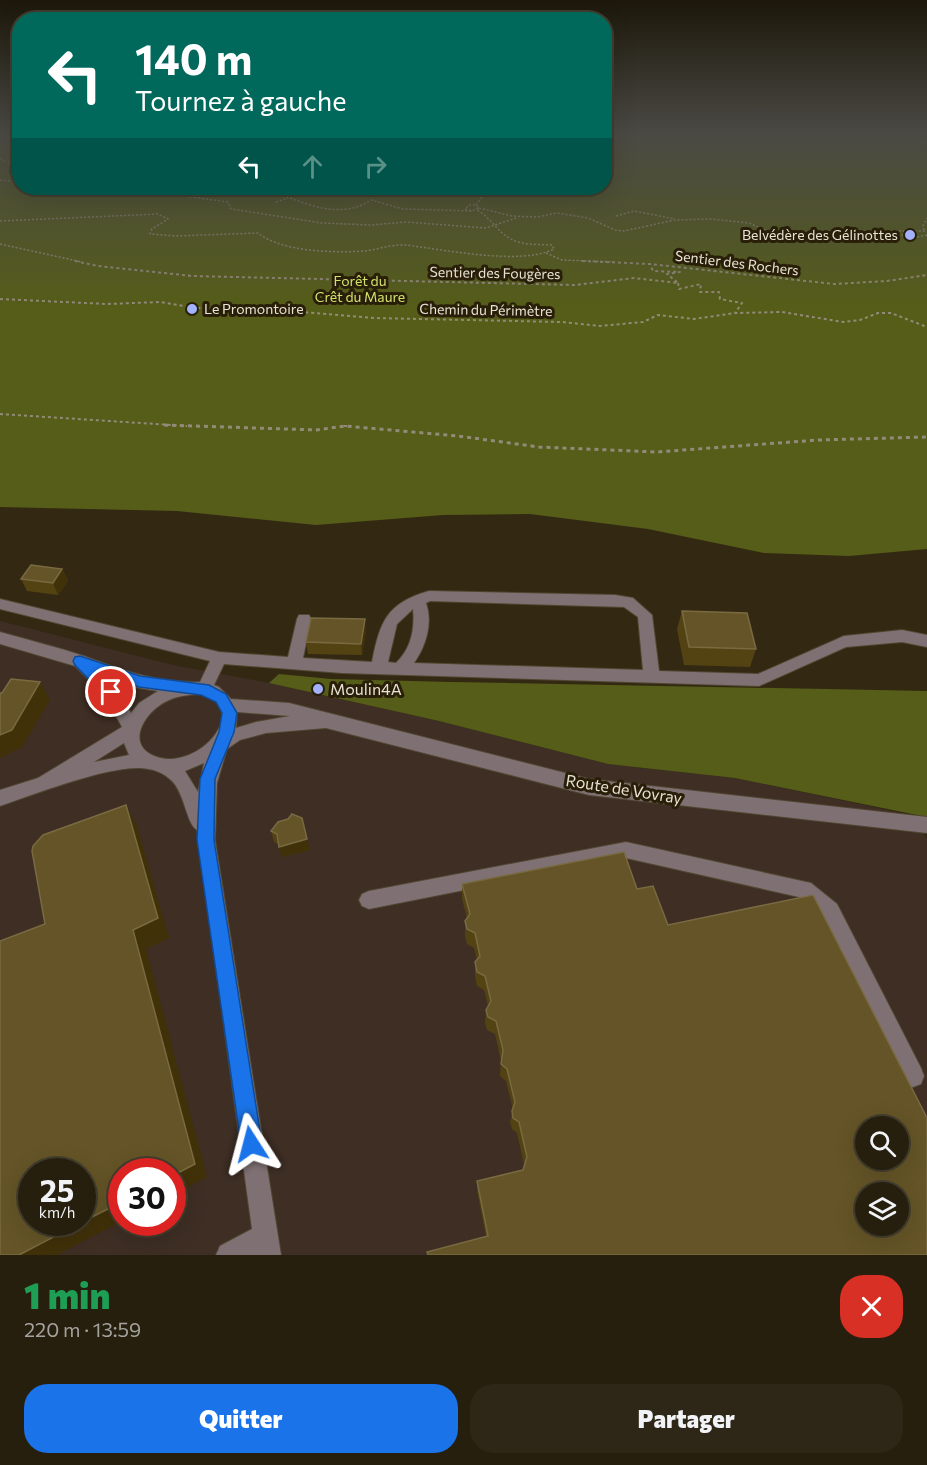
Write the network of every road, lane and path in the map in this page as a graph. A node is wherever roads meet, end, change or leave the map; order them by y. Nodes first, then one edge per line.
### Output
1 (168, 195) edge
2 (283, 195) edge
3 (483, 195) edge
4 (288, 198) junction
5 (276, 202) dead end
6 (476, 206) junction
7 (478, 209) junction
8 (472, 211) junction
9 (616, 216) dead end
10 (521, 217) junction
11 (927, 218) edge
12 (680, 219) junction
13 (0, 221) edge
14 (496, 223) junction
15 (926, 231) edge
16 (888, 232) junction
17 (927, 235) edge
18 (0, 244) edge
19 (546, 253) junction
20 (650, 264) junction
21 (927, 275) edge
22 (678, 283) junction
23 (0, 299) edge
24 (735, 314) junction
25 (927, 327) edge
26 (0, 414) edge
27 (927, 437) edge
28 (418, 600) junction
29 (0, 604) edge
30 (304, 619) dead end
31 (0, 638) edge
32 (927, 641) edge
33 (219, 658) junction
34 (80, 661) junction
35 (294, 664) junction
36 (379, 668) junction
37 (399, 669) junction
38 (652, 678) junction
39 (182, 688) junction
40 (204, 689) junction
41 (226, 705) junction
42 (326, 721) junction
43 (132, 729) junction
44 (221, 741) junction
45 (154, 763) junction
46 (40, 786) junction
47 (0, 798) edge
48 (926, 825) edge
49 (206, 840) junction
50 (369, 900) dead end
51 (913, 1076) dead end
52 (267, 1245) edge
53 (229, 1255) edge

1 - 14 path
2 - 4 path
3 - 6 path
4 - 5 path
4 - 8 path
6 - 7 path
6 - 8 path
7 - 8 path
7 - 10 path
7 - 14 path
9 - 12 path
10 - 12 path
10 - 14 path
11 - 15 path
12 - 16 path
13 - 19 path
14 - 19 path
15 - 16 path
16 - 17 path
18 - 22 path, Sentier des Fougères
19 - 20 path, Sentier des Rochers
20 - 21 path, Sentier des Rochers
20 - 22 path
22 - 24 path, Sentier des Fougères
23 - 24 path, Chemin du Périmètre
24 - 25 path, Chemin du Périmètre
26 - 27 path
28 - 36 street
28 - 37 street
28 - 38 street
29 - 33 street
30 - 35 street
31 - 34 street
32 - 38 street
33 - 35 street
33 - 40 street
34 - 39 street
34 - 43 street
35 - 36 street
36 - 37 street
37 - 38 street
39 - 40 street
39 - 43 street
40 - 41 street
41 - 42 street, Route de Vovray
41 - 44 street
42 - 44 street, Route de Vovray
42 - 48 street, Route de Vovray
43 - 45 street
43 - 46 street
44 - 45 street
44 - 49 street
45 - 46 street
45 - 49 street
46 - 47 street
49 - 52 street
50 - 51 street
52 - 53 street

